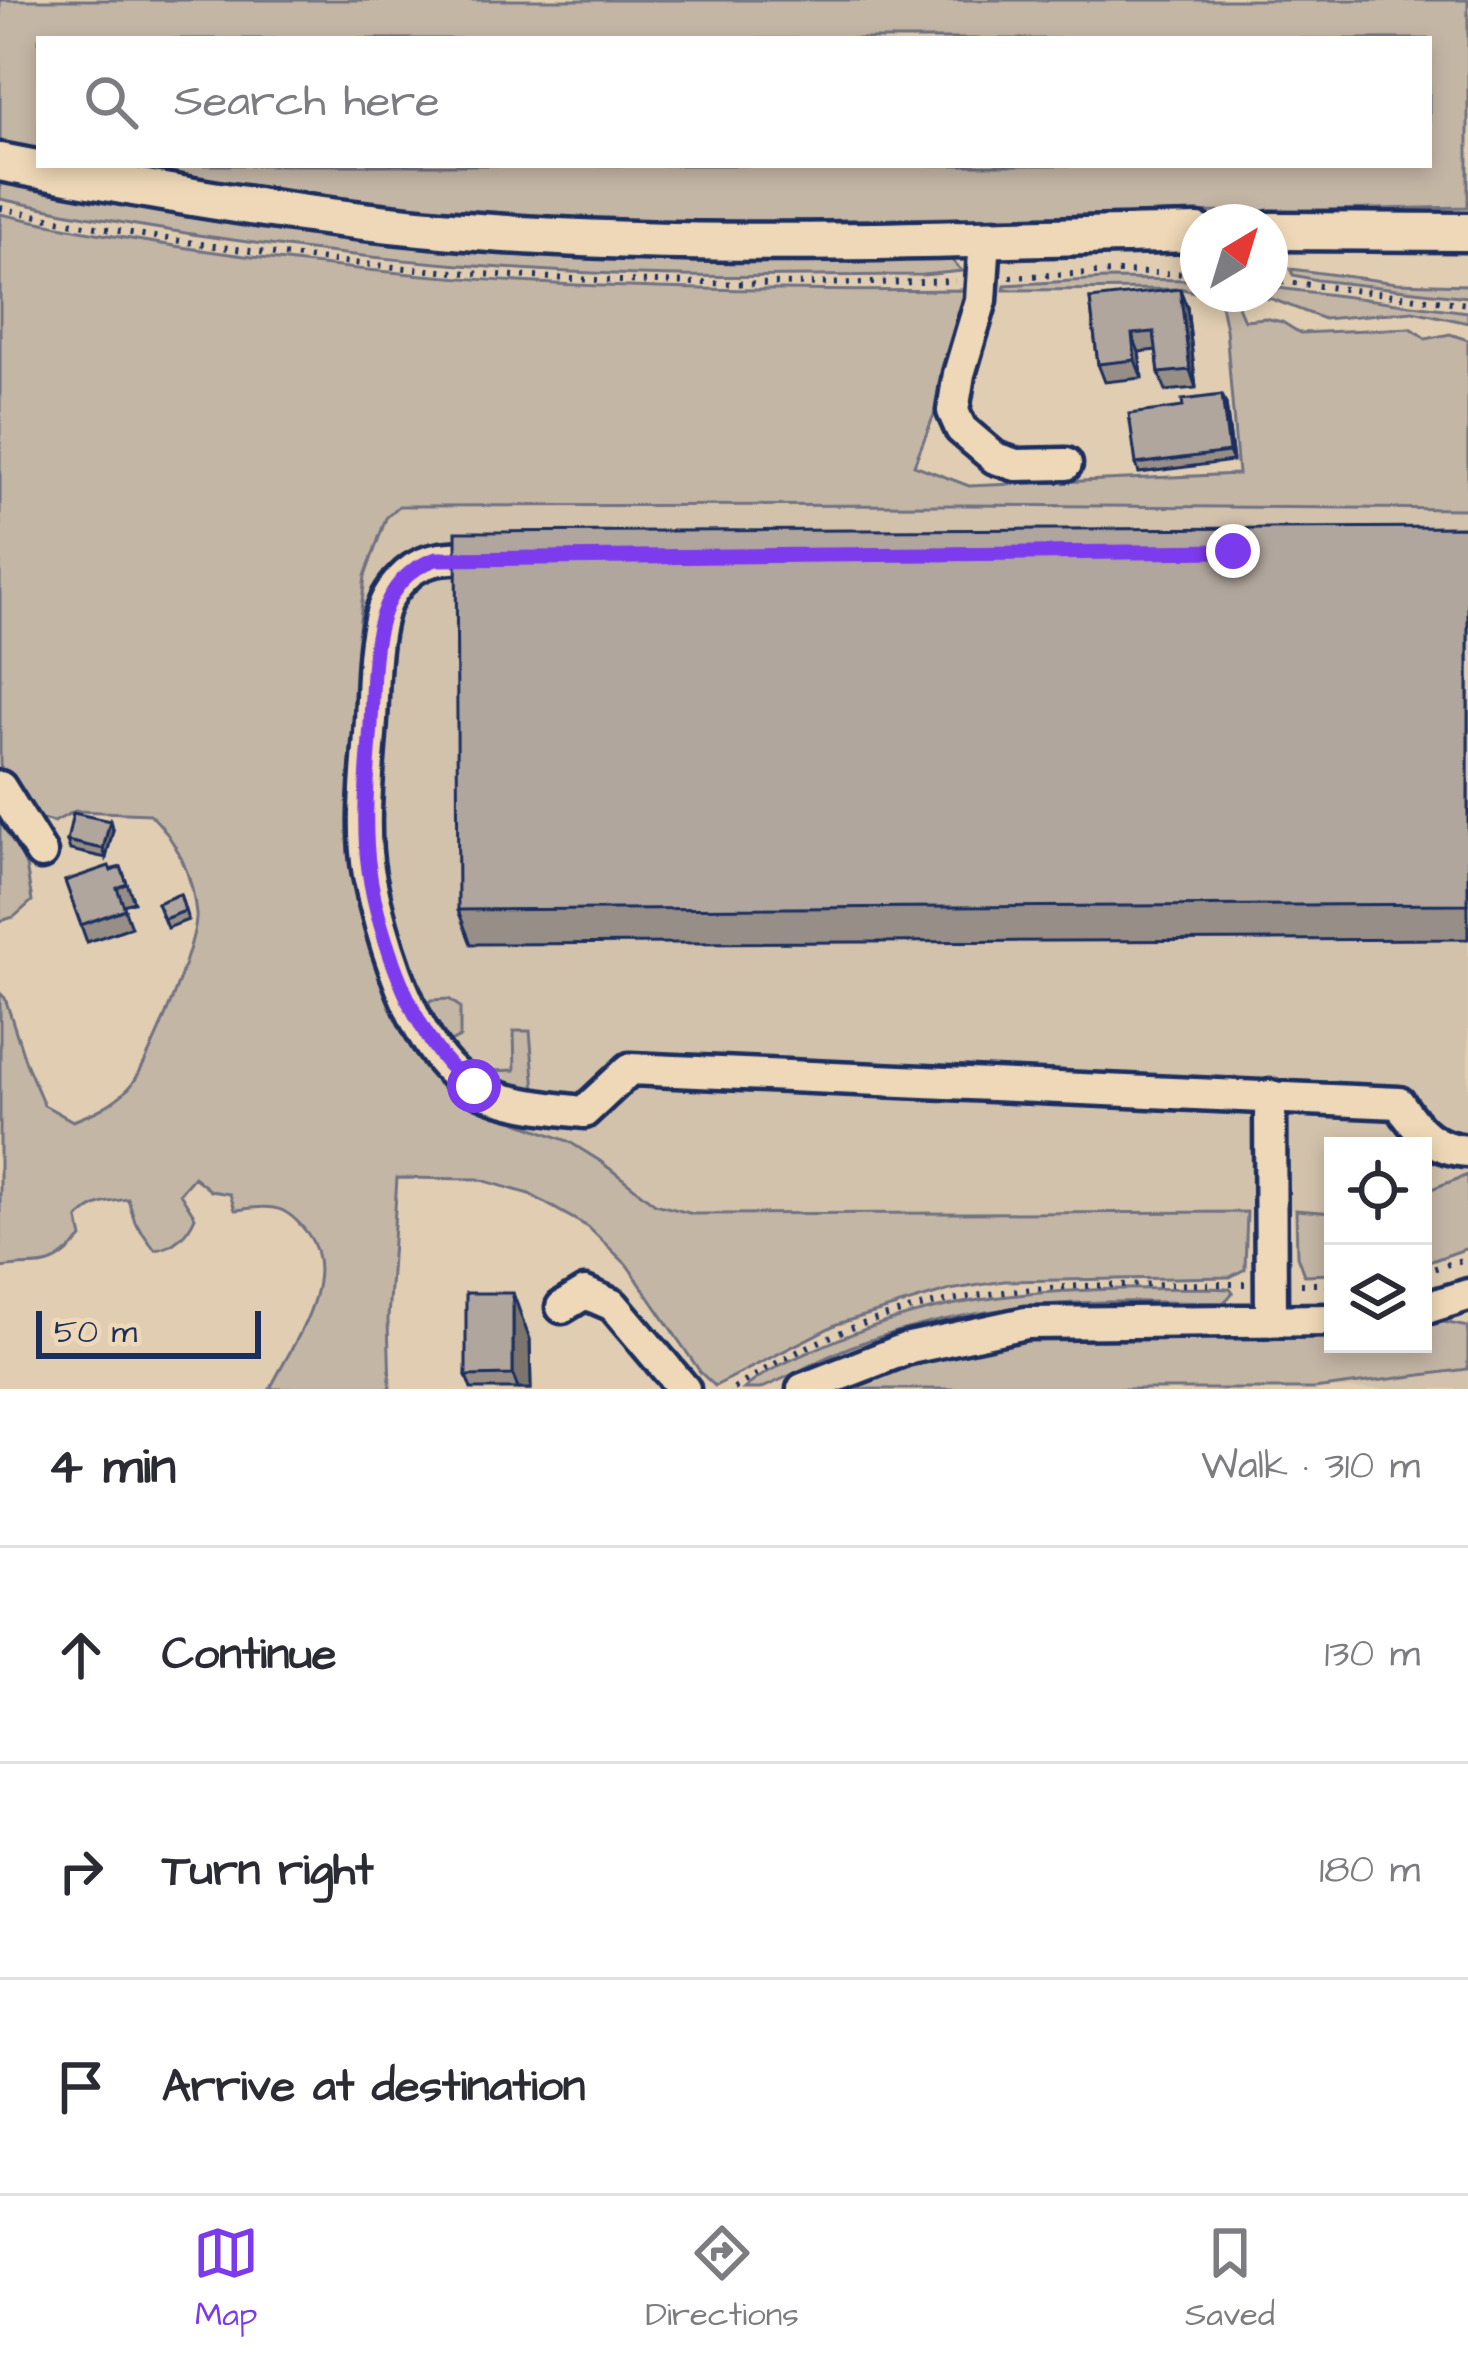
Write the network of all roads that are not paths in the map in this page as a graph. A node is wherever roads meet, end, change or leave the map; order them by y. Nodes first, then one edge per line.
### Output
1 (0, 162) edge
2 (1288, 231) edge
3 (1468, 232) edge
4 (1180, 233) edge
5 (985, 238) junction
6 (1066, 464) dead end
7 (516, 557) edge
8 (0, 787) edge
9 (41, 853) dead end
10 (1270, 1096) junction
11 (1468, 1151) edge
12 (1468, 1295) edge
13 (1432, 1306) edge
14 (562, 1307) dead end
15 (1324, 1320) edge
16 (1271, 1321) junction
17 (684, 1389) edge
18 (803, 1389) edge

1 - 5 main road
2 - 3 main road
4 - 5 main road
5 - 6 street
7 - 10 street
8 - 9 street
10 - 11 street
10 - 16 street
12 - 13 street
14 - 17 street
15 - 16 street
16 - 18 street

